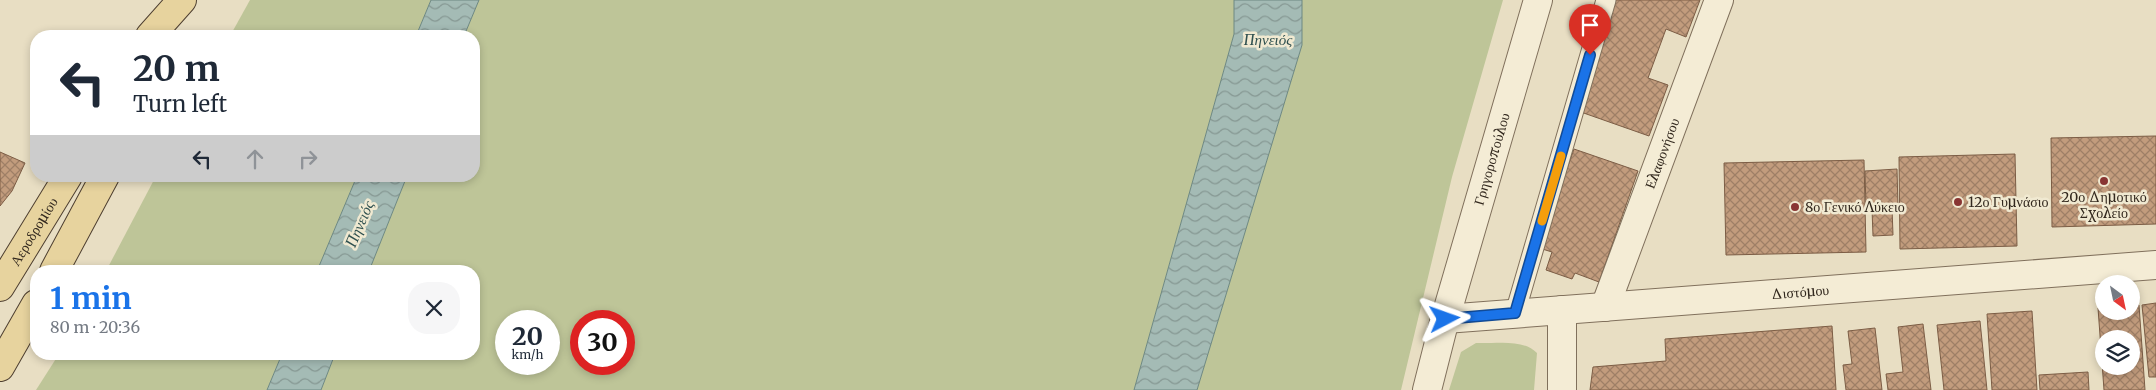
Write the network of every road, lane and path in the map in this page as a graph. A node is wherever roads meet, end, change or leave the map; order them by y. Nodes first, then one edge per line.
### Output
1 (182, 0) edge
2 (186, 0) edge
3 (1538, 0) edge
4 (1606, 0) edge
5 (1720, 0) edge
6 (155, 30) edge
7 (174, 30) edge
8 (64, 182) edge
9 (102, 182) edge
10 (57, 265) edge
11 (2156, 265) edge
12 (0, 287) edge
13 (1605, 307) junction
14 (1562, 310) junction
15 (1515, 313) junction
16 (30, 314) edge
17 (1445, 319) junction
18 (0, 367) edge
19 (1427, 390) edge
20 (1562, 390) edge

1 - 6 main road
2 - 7 main road
3 - 17 street, Γρηγοροπούλου
4 - 15 lane
5 - 13 street, Ελαφονήσου
8 - 12 main road, Αεροδρομίου
9 - 10 main road
11 - 13 street, Διστόμου
13 - 14 street, Διστόμου
14 - 15 street, Διστόμου
14 - 20 street
15 - 17 street, Διστόμου
16 - 18 main road
17 - 19 street, Γρηγοροπούλου

